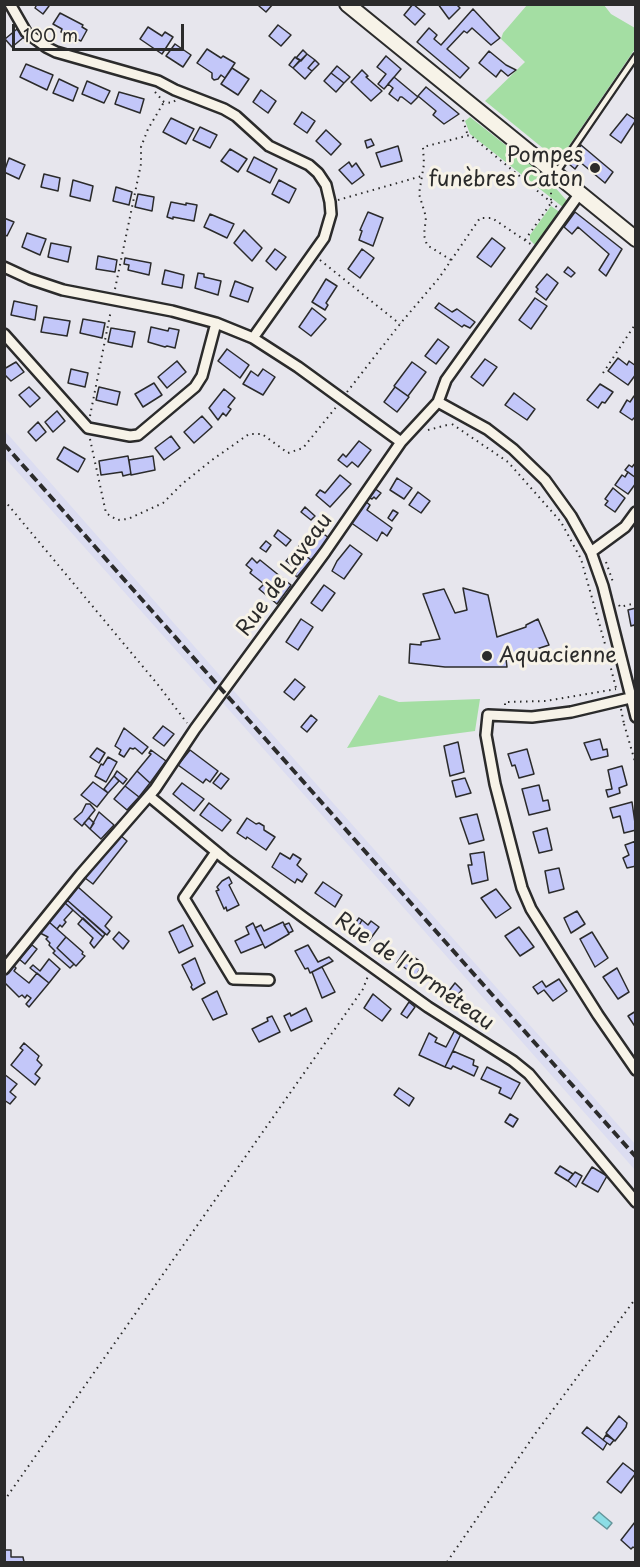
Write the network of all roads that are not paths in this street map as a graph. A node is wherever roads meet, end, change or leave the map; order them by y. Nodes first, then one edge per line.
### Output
1 (10, 4) edge
2 (347, 4) edge
3 (636, 56) edge
4 (554, 176) junction
5 (580, 193) junction
6 (636, 238) edge
7 (4, 267) edge
8 (216, 323) junction
9 (4, 334) edge
10 (253, 338) junction
11 (438, 402) junction
12 (401, 442) junction
13 (636, 512) edge
14 (591, 552) junction
15 (630, 698) junction
16 (634, 719) edge
17 (149, 796) junction
18 (216, 852) junction
19 (4, 969) edge
20 (269, 980) dead end
21 (636, 1070) edge
22 (636, 1202) edge

1 - 10 street
2 - 4 main road
3 - 4 lane
4 - 5 main road
5 - 6 main road
5 - 11 street, Rue de Laveau
7 - 8 street
8 - 9 street
8 - 10 street
10 - 12 street
11 - 12 street, Rue de Laveau
11 - 14 street
12 - 17 street, Rue de Laveau
13 - 14 street
14 - 15 street
15 - 16 street
15 - 21 street
17 - 18 street, Rue de l'Ormeteau
17 - 19 street, Rue de Laveau
18 - 20 street
18 - 22 street, Rue de l'Ormeteau

